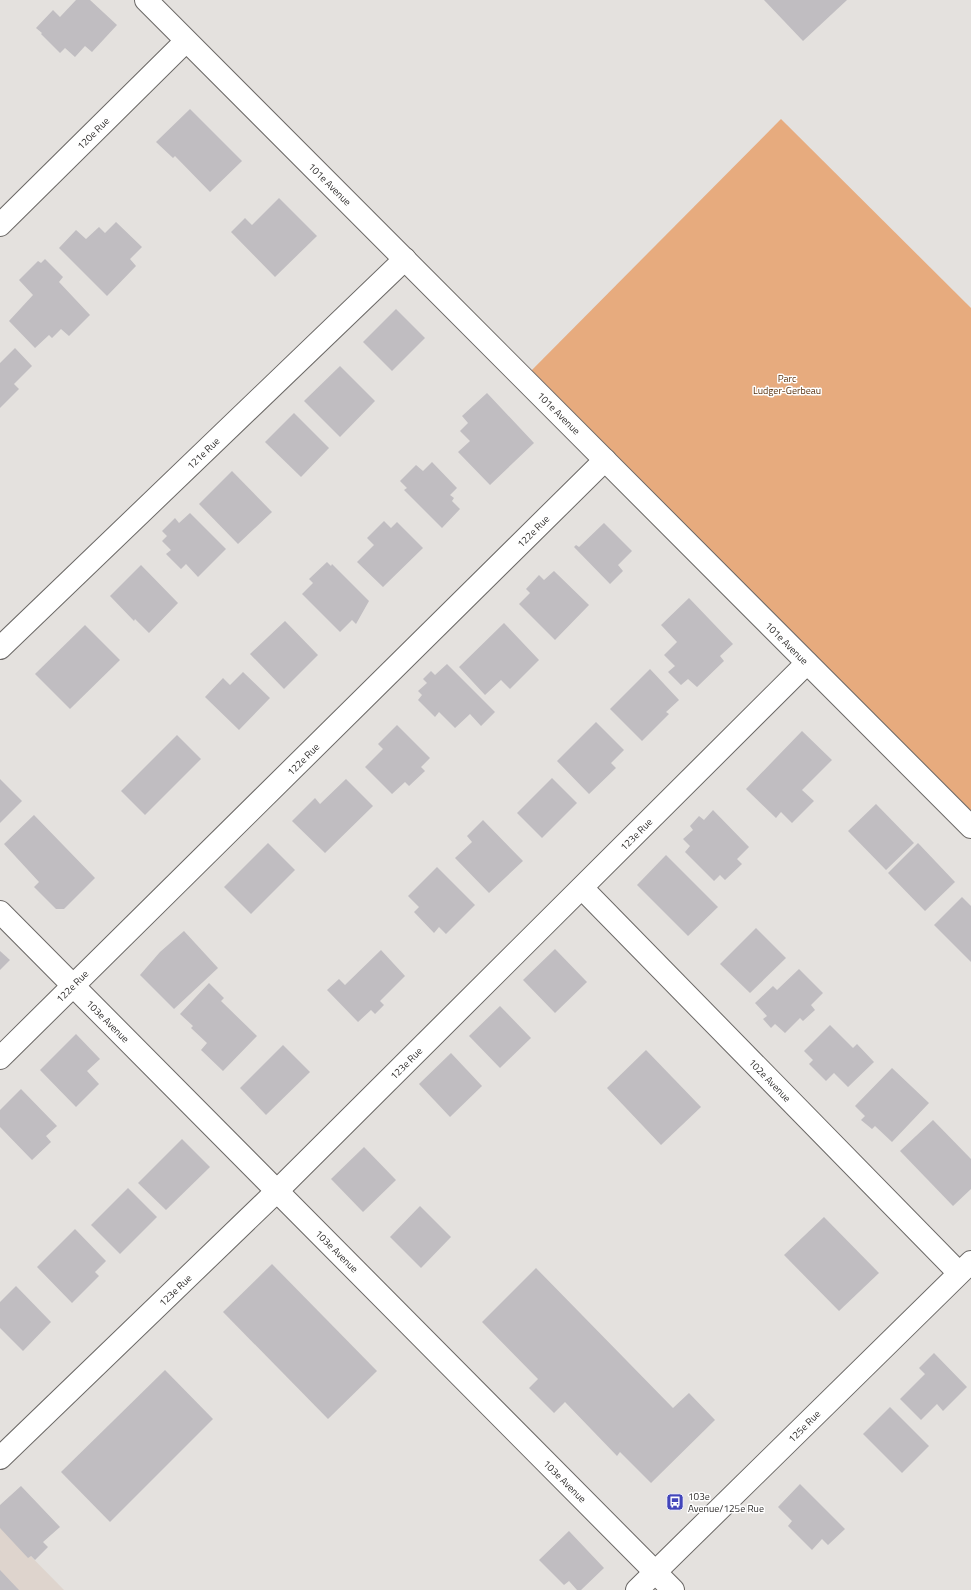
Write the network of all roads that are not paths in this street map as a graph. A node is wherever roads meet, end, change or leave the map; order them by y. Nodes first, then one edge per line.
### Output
1 (146, 0) edge
2 (186, 40) junction
3 (0, 225) edge
4 (405, 259) junction
5 (605, 460) junction
6 (0, 648) edge
7 (807, 663) junction
8 (971, 827) edge
9 (582, 888) junction
10 (0, 912) edge
11 (73, 985) junction
12 (0, 1058) edge
13 (277, 1191) junction
14 (965, 1267) edge
15 (0, 1458) edge
16 (656, 1572) junction
17 (637, 1590) edge
18 (673, 1590) edge

1 - 2 street, 101e Avenue
2 - 3 street, 120e Rue
2 - 4 street, 101e Avenue
4 - 5 street, 101e Avenue
4 - 6 street, 121e Rue
5 - 7 street, 101e Avenue
5 - 11 street, 122e Rue
7 - 8 street, 101e Avenue
7 - 9 street, 123e Rue
9 - 13 street, 123e Rue
9 - 14 street, 102e Avenue
10 - 11 street, 103e Avenue
11 - 12 street, 122e Rue
11 - 13 street, 103e Avenue
13 - 15 street, 123e Rue
13 - 16 street, 103e Avenue
14 - 16 street, 125e Rue
16 - 17 street, 125e Rue
16 - 18 street, 103e Avenue

